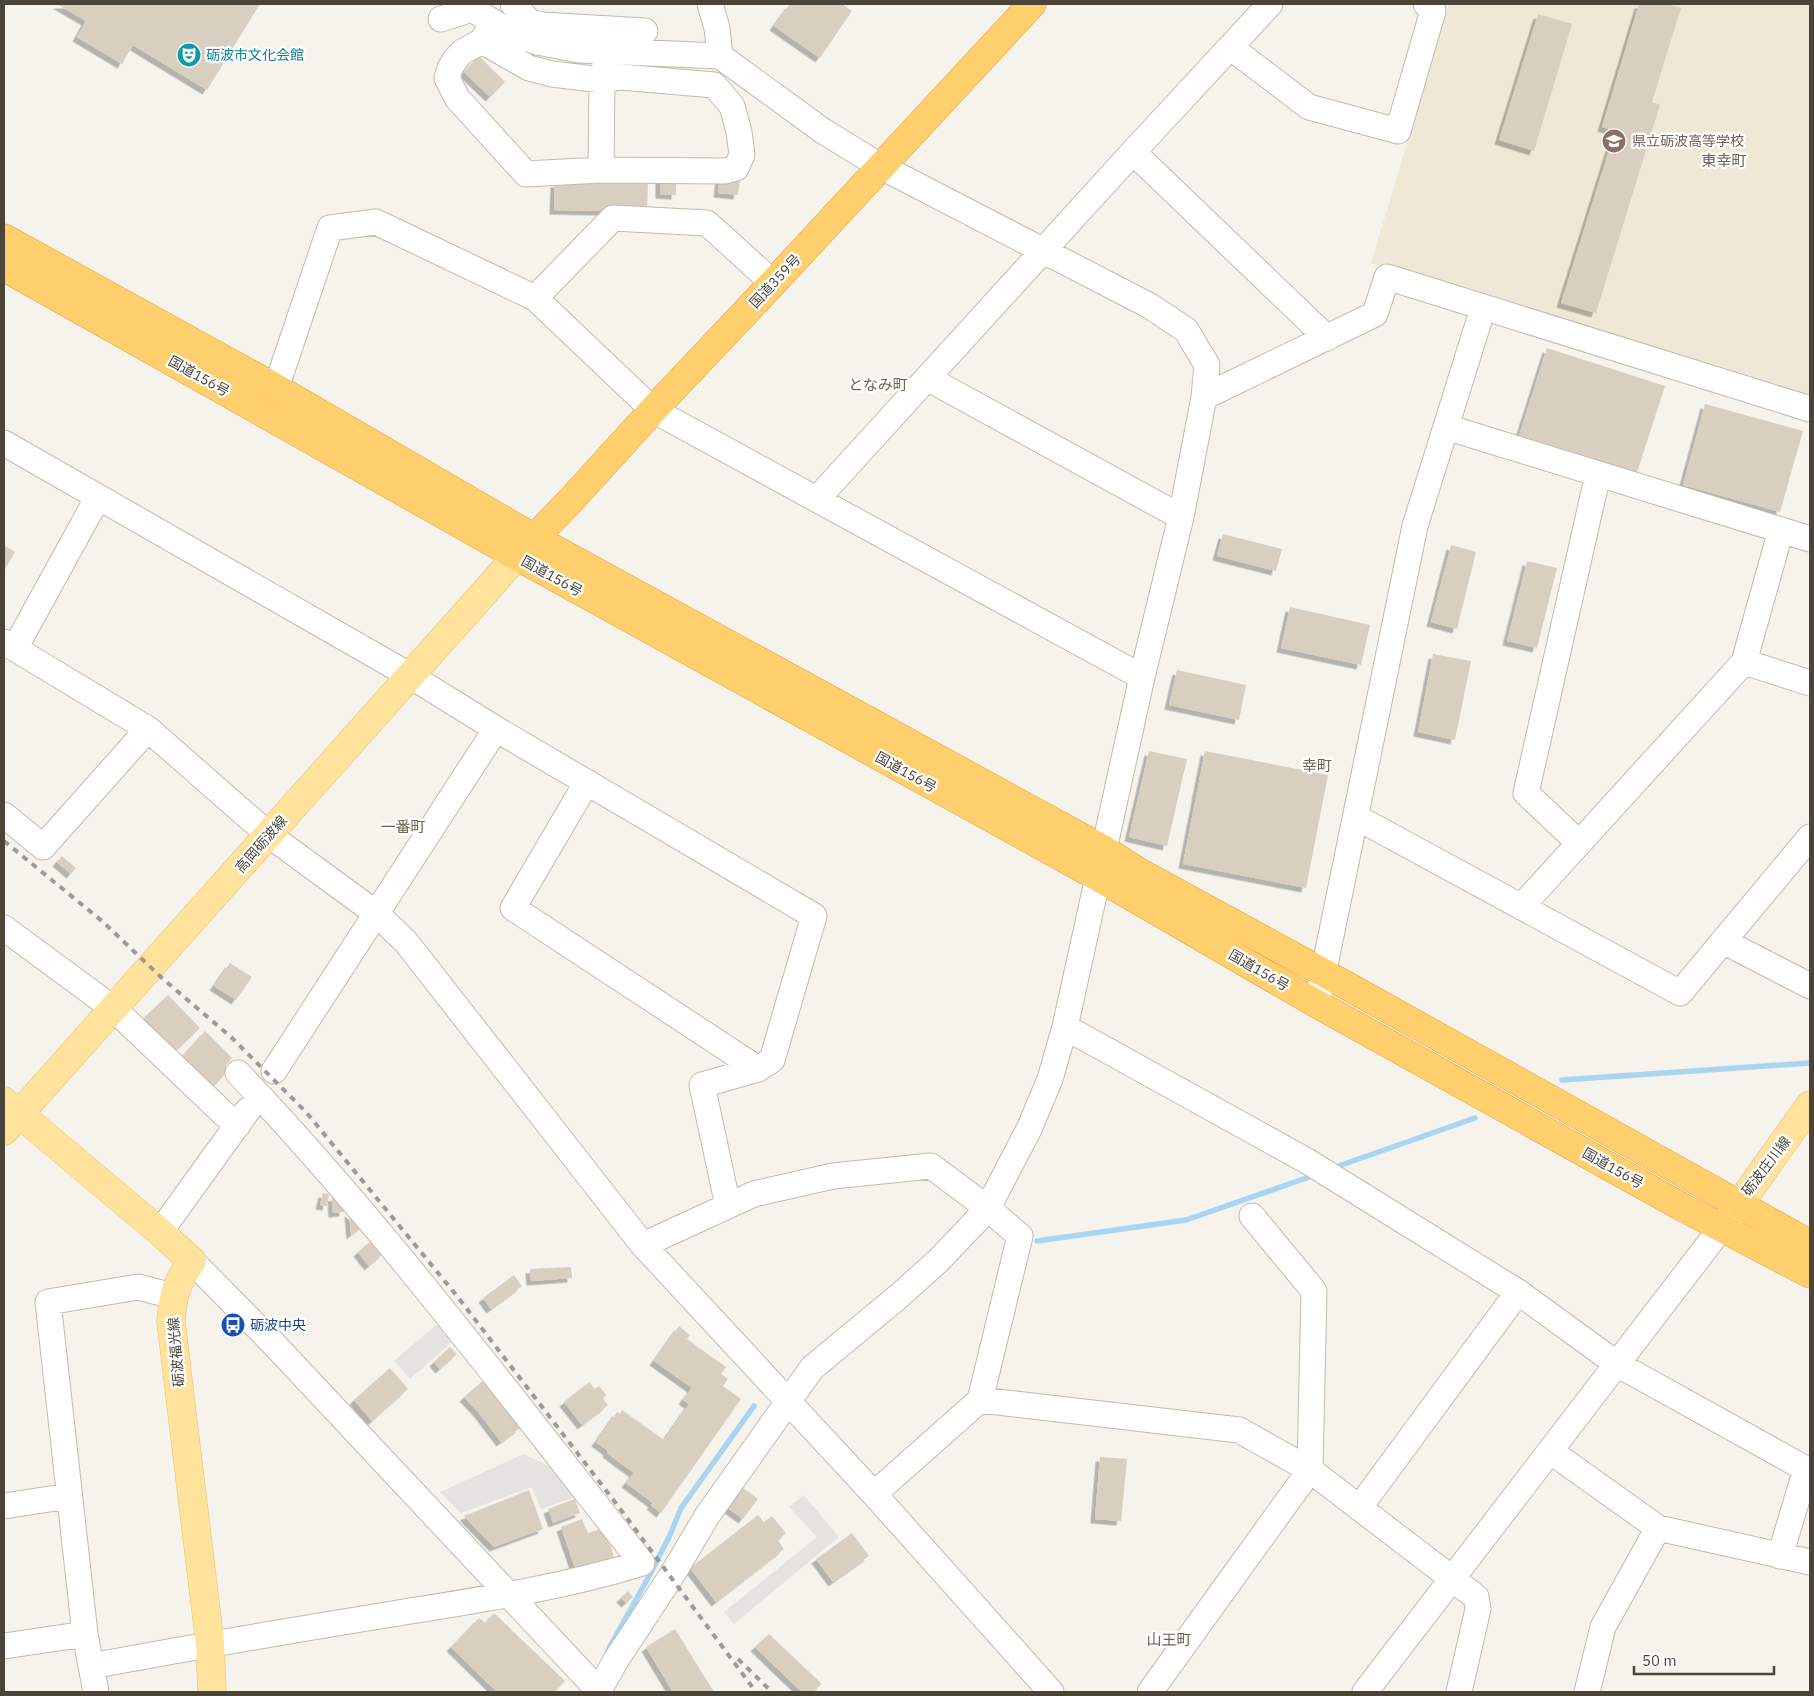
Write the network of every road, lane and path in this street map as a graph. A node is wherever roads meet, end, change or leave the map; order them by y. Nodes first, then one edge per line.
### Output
1 (513, 4) edge
2 (710, 4) edge
3 (1032, 4) edge
4 (1270, 4) edge
5 (1426, 4) edge
6 (468, 6) edge
7 (441, 19) dead end
8 (645, 30) dead end
9 (487, 32) junction
10 (1230, 47) junction
11 (608, 51) junction
12 (720, 56) junction
13 (602, 80) junction
14 (1133, 152) junction
15 (880, 166) junction
16 (601, 170) junction
17 (4, 238) edge
18 (1043, 251) junction
19 (4, 267) edge
20 (773, 283) junction
21 (535, 298) junction
22 (1483, 308) junction
23 (1327, 338) junction
24 (927, 378) junction
25 (276, 388) junction
26 (1204, 397) junction
27 (1810, 409) edge
28 (653, 410) junction
29 (1446, 427) junction
30 (4, 443) edge
31 (1598, 474) junction
32 (98, 497) junction
33 (817, 499) junction
34 (1181, 517) junction
35 (1781, 530) junction
36 (1810, 539) edge
37 (526, 547) junction
38 (9, 645) edge
39 (1744, 662) junction
40 (409, 675) junction
41 (1142, 677) junction
42 (1810, 683) edge
43 (496, 729) junction
44 (148, 730) junction
45 (587, 782) junction
46 (4, 815) edge
47 (1356, 817) junction
48 (269, 835) junction
49 (1810, 837) edge
50 (1579, 843) junction
51 (1103, 850) junction
52 (1098, 877) junction
53 (1521, 907) junction
54 (377, 914) junction
55 (4, 928) edge
56 (1723, 942) junction
57 (1324, 973) junction
58 (1810, 986) edge
59 (1317, 1004) junction
60 (114, 1009) junction
61 (1065, 1027) junction
62 (758, 1069) junction
63 (274, 1071) dead end
64 (238, 1073) dead end
65 (258, 1094) junction
66 (1810, 1105) edge
67 (9, 1115) edge
68 (238, 1125) junction
69 (1738, 1203) junction
70 (728, 1206) junction
71 (986, 1207) junction
72 (1252, 1216) dead end
73 (1722, 1227) junction
74 (160, 1232) junction
75 (1810, 1244) edge
76 (643, 1245) junction
77 (192, 1261) junction
78 (1810, 1274) edge
79 (1518, 1292) junction
80 (173, 1296) junction
81 (1617, 1364) junction
82 (980, 1400) junction
83 (787, 1401) junction
84 (1550, 1451) junction
85 (1310, 1470) junction
86 (874, 1494) junction
87 (69, 1496) junction
88 (4, 1506) edge
89 (1359, 1508) junction
90 (1658, 1528) junction
91 (1780, 1556) junction
92 (1810, 1562) edge
93 (1452, 1578) junction
94 (508, 1595) junction
95 (85, 1634) junction
96 (210, 1644) junction
97 (4, 1646) edge
98 (90, 1666) junction
99 (96, 1692) edge
100 (212, 1692) edge
101 (599, 1692) edge
102 (1051, 1692) edge
103 (1150, 1692) edge
104 (1364, 1692) edge
105 (1459, 1692) edge
106 (1587, 1692) edge

1 - 8 street
2 - 12 street
3 - 15 highway, 国道359号
4 - 10 street
5 - 10 street
6 - 7 street
6 - 9 street
9 - 11 street
9 - 13 street
9 - 16 street
10 - 14 street
11 - 12 street
11 - 13 street
12 - 15 street
13 - 16 street
13 - 16 street
14 - 18 street
14 - 23 street
15 - 18 street
15 - 20 highway, 国道359号
17 - 25 highway, 国道156号
18 - 24 street
18 - 26 street
19 - 37 highway, 国道156号
20 - 21 street
20 - 28 highway, 国道359号
21 - 25 street
21 - 28 street
22 - 23 street
22 - 27 street
22 - 29 street
23 - 26 street
24 - 33 street
24 - 34 street
25 - 37 highway, 国道156号
26 - 34 street
28 - 33 street
28 - 37 highway, 国道359号
29 - 31 street
29 - 47 street
30 - 32 street
31 - 35 street
31 - 50 street
32 - 38 street
32 - 40 street
33 - 41 street
34 - 41 street
35 - 36 street
35 - 39 street
37 - 40 main road, 高岡砺波線
37 - 51 highway, 国道156号
37 - 52 highway, 国道156号
38 - 44 street
39 - 42 street
39 - 50 street
40 - 43 street
40 - 48 main road, 高岡砺波線
41 - 51 street
43 - 45 street
43 - 54 street
44 - 46 street
44 - 48 street
45 - 62 street
45 - 62 street
47 - 53 street
47 - 57 street
48 - 54 street
48 - 60 main road, 高岡砺波線
49 - 56 street
50 - 53 street
51 - 52 street
51 - 57 highway, 国道156号
52 - 59 highway, 国道156号
52 - 61 street
53 - 56 street
54 - 63 street
54 - 76 street
55 - 60 street
56 - 58 street
57 - 59 street
57 - 69 highway, 国道156号
59 - 73 highway, 国道156号
60 - 67 main road, 高岡砺波線
60 - 68 street
61 - 71 street
61 - 79 street
62 - 70 street
64 - 65 street
65 - 68 street
65 - 94 street
66 - 69 main road, 砺波庄川線
67 - 74 main road
68 - 74 street
69 - 73 main road, 砺波庄川線
69 - 75 highway, 国道156号
70 - 71 street
70 - 76 street
71 - 82 street
71 - 83 street
72 - 85 street
73 - 78 highway, 国道156号
73 - 81 street
74 - 77 main road
76 - 83 street
77 - 80 main road, 砺波福光線
77 - 94 street
79 - 81 street
79 - 89 street
80 - 87 street
80 - 96 main road, 砺波福光線
81 - 84 street
81 - 91 street
82 - 85 street
82 - 86 street
83 - 86 street
83 - 101 street
84 - 90 street
84 - 93 street
85 - 89 street
85 - 103 street
86 - 102 street
87 - 88 street
87 - 95 street
89 - 93 street
90 - 91 street
90 - 106 street
91 - 92 street
93 - 104 street
93 - 105 street
94 - 96 street
94 - 101 street
95 - 97 street
95 - 98 street
96 - 98 street
96 - 100 main road, 砺波福光線
98 - 99 street

